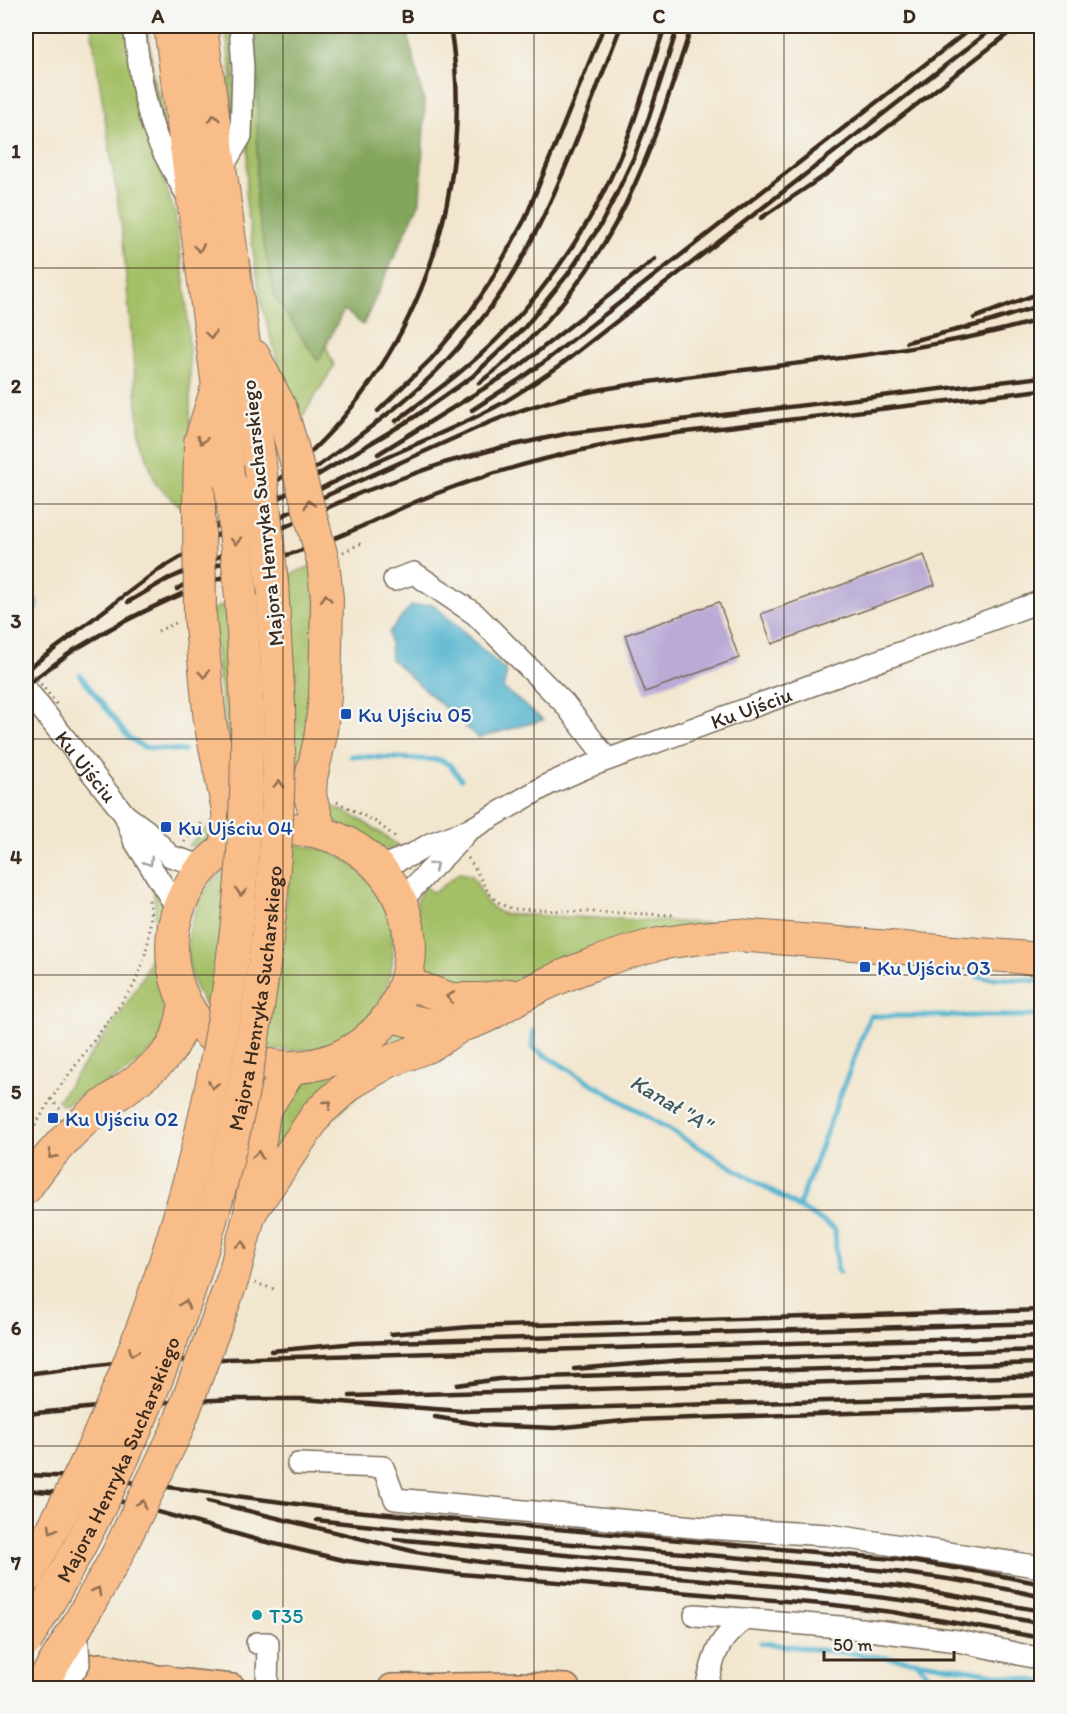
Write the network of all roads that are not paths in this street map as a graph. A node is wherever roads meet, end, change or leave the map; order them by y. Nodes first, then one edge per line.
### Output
1 (134, 26) edge
2 (170, 26) edge
3 (201, 26) edge
4 (240, 26) edge
5 (221, 170) junction
6 (194, 208) junction
7 (244, 337) junction
8 (218, 384) junction
9 (394, 580) dead end
10 (1041, 601) edge
11 (26, 689) edge
12 (607, 759) junction
13 (125, 815) junction
14 (469, 830) junction
15 (321, 833) junction
16 (202, 853) junction
17 (380, 867) junction
18 (401, 902) junction
19 (162, 903) junction
20 (1041, 958) edge
21 (406, 983) junction
22 (529, 992) junction
23 (185, 1004) junction
24 (391, 1016) junction
25 (462, 1025) junction
26 (291, 1069) junction
27 (28, 1180) edge
28 (249, 1213) junction
29 (298, 1464) dead end
30 (1041, 1567) edge
31 (26, 1578) edge
32 (695, 1615) dead end
33 (745, 1619) junction
34 (77, 1626) junction
35 (26, 1641) edge
36 (257, 1643) dead end
37 (26, 1650) edge
38 (1041, 1659) edge
39 (70, 1679) edge
40 (165, 1685) edge
41 (565, 1688) edge
42 (39, 1689) edge
43 (115, 1689) edge
44 (232, 1689) edge
45 (267, 1689) edge
46 (392, 1689) edge
47 (706, 1689) edge

1 - 6 street
2 - 6 highway, Majora Henryka Sucharskiego
5 -> 3 highway, Majora Henryka Sucharskiego
4 - 5 street
5 - 7 highway, Majora Henryka Sucharskiego
6 -> 8 highway, Majora Henryka Sucharskiego
15 -> 7 highway, bridge
35 -> 7 highway, Majora Henryka Sucharskiego, bridge
8 -> 16 highway, bridge
8 -> 31 highway, Majora Henryka Sucharskiego, bridge
9 - 12 street
10 - 12 street, Ku Ujściu
11 - 13 street, Ku Ujściu
12 - 14 street, Ku Ujściu
13 - 16 street, Ku Ujściu
13 -> 19 street, Ku Ujściu
14 - 17 street, Ku Ujściu
18 -> 14 street, Ku Ujściu
15 - 16 highway
15 - 17 highway
16 - 19 highway
17 - 18 highway
18 - 21 highway
19 - 23 highway
20 - 22 highway
22 -> 21 highway
21 - 24 highway
22 - 25 highway
23 - 26 highway
23 -> 27 highway
24 - 25 highway
24 - 26 highway
28 -> 25 highway
28 -> 26 highway
34 -> 28 highway, bridge
29 - 30 street
32 - 33 street
33 - 38 street
33 - 47 street
34 - 39 street, bridge
34 - 42 highway, bridge
36 - 45 street
37 - 39 main road
39 - 40 main road
39 - 43 main road
40 - 44 main road
41 - 46 main road

